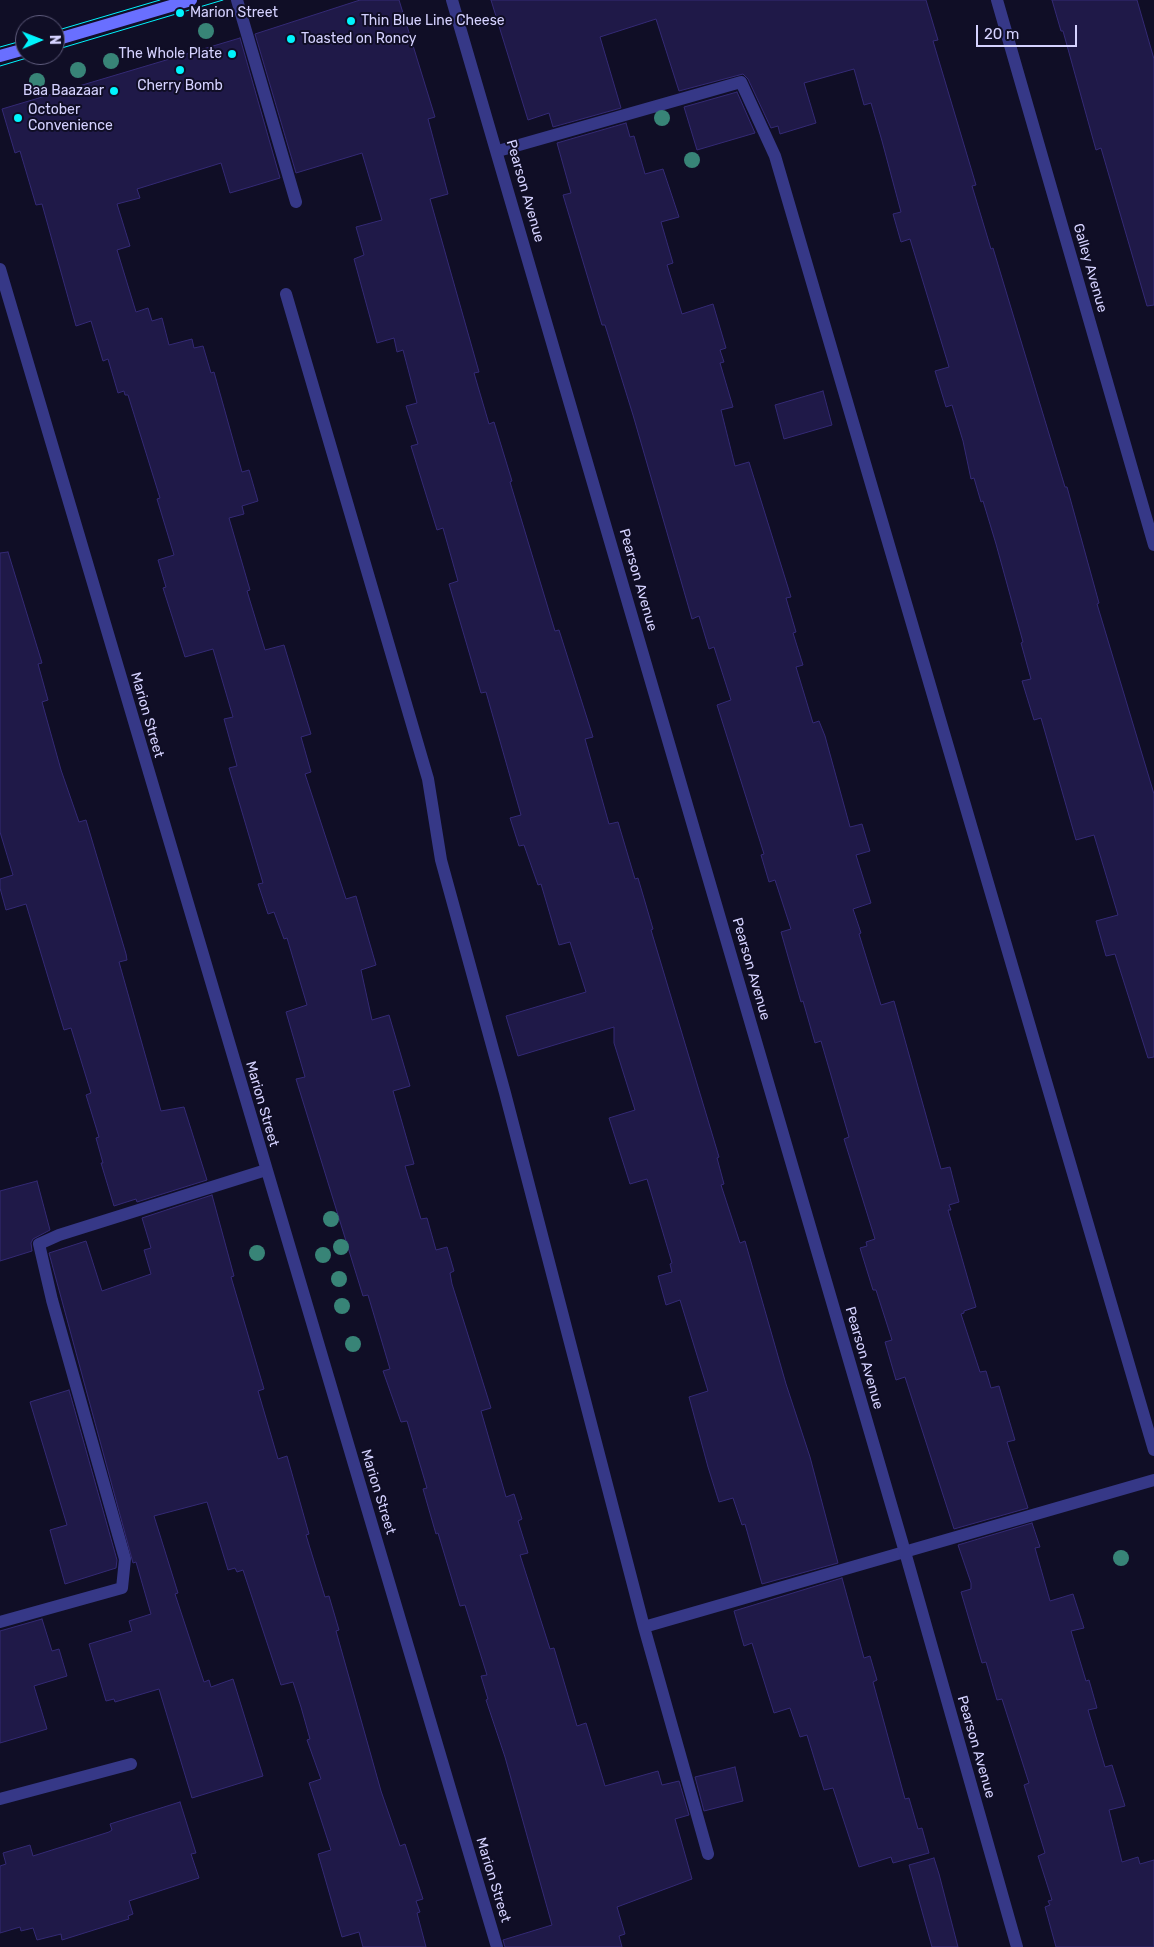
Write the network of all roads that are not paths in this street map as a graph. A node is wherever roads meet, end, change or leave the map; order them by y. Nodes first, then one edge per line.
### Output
1 (191, 0) edge
2 (237, 0) edge
3 (452, 0) edge
4 (997, 0) edge
5 (65, 37) edge
6 (15, 52) edge
7 (0, 56) edge
8 (498, 151) junction
9 (296, 202) dead end
10 (0, 269) edge
11 (286, 294) dead end
12 (1154, 545) edge
13 (266, 1170) junction
14 (1154, 1450) edge
15 (1154, 1480) edge
16 (905, 1552) junction
17 (0, 1622) edge
18 (644, 1627) junction
19 (131, 1764) dead end
20 (0, 1799) edge
21 (708, 1854) dead end
22 (497, 1947) edge
23 (1017, 1947) edge

1 - 5 street
2 - 9 street
3 - 8 street, Pearson Avenue
4 - 12 street, Galley Avenue
6 - 7 street
8 - 14 street
8 - 16 street, Pearson Avenue
10 - 13 street, Marion Street
11 - 18 street
13 - 17 street
13 - 22 street, Marion Street
15 - 16 street
16 - 18 street
16 - 23 street, Pearson Avenue
18 - 21 street
19 - 20 street

